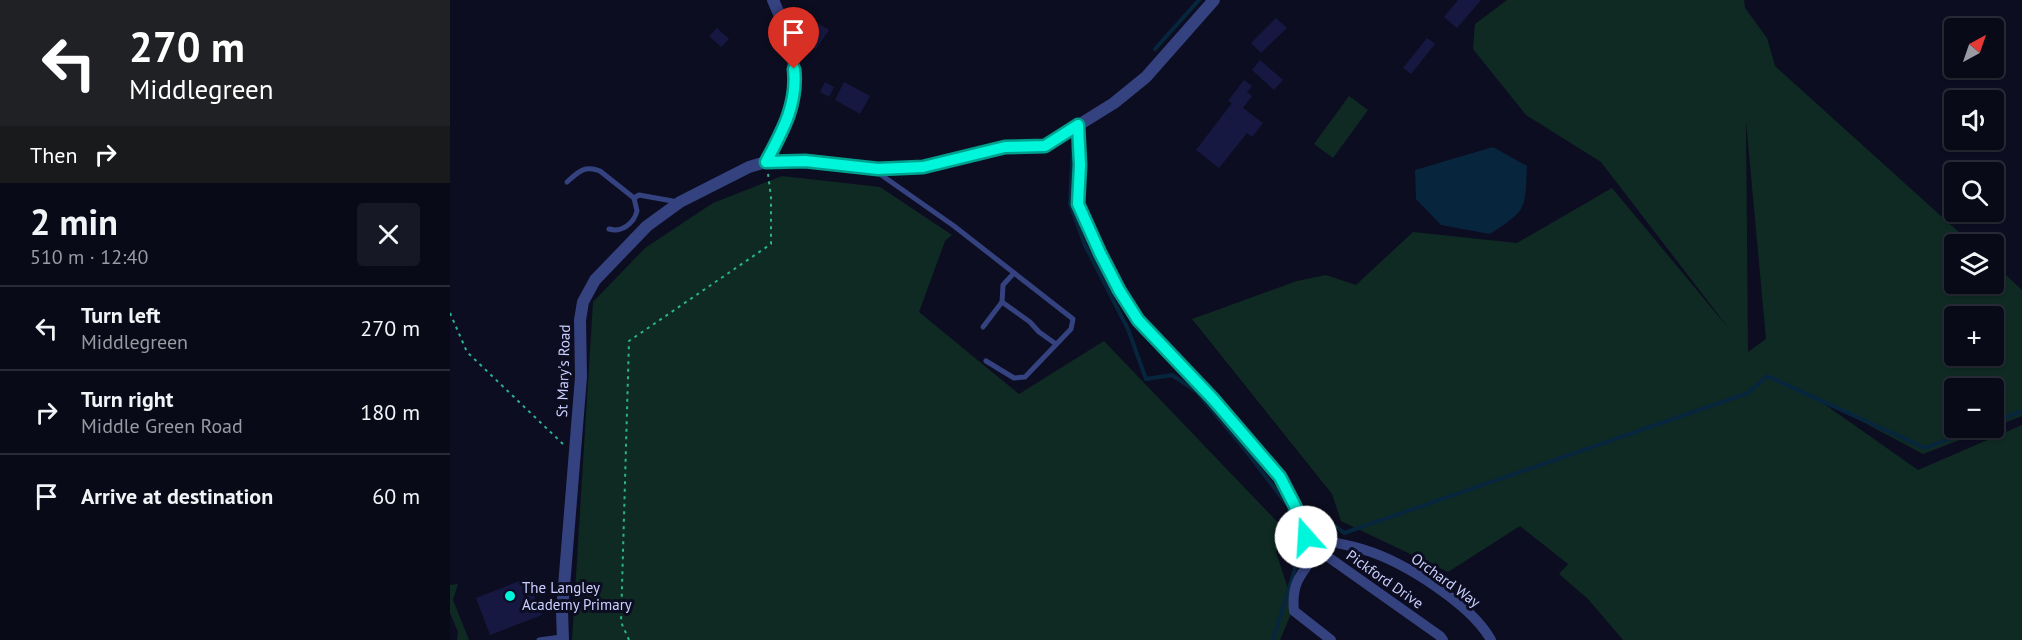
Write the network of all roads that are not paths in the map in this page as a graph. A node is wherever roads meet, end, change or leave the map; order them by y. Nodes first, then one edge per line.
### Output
1 (773, 0) edge
2 (1214, 0) edge
3 (1078, 125) junction
4 (766, 162) junction
5 (870, 168) junction
6 (567, 182) dead end
7 (634, 198) junction
8 (680, 202) junction
9 (609, 229) dead end
10 (1014, 273) junction
11 (1002, 302) junction
12 (983, 327) dead end
13 (1056, 344) junction
14 (986, 361) dead end
15 (1311, 545) junction
16 (563, 638) edge
17 (539, 640) edge
18 (1332, 640) edge
19 (1443, 640) edge
20 (1491, 640) edge

1 - 4 street
2 - 3 street, St Mary's Road
3 - 5 street, St Mary's Road
3 - 15 street
4 - 5 street, St Mary's Road
4 - 8 street, St Mary's Road
5 - 10 lane
6 - 7 lane
7 - 8 lane
7 - 9 lane
8 - 16 street, St Mary's Road
10 - 11 lane
10 - 13 lane
11 - 12 lane
11 - 13 lane
13 - 14 lane
15 - 18 street
15 - 19 street, Pickford Drive
15 - 20 street, Orchard Way
16 - 17 lane

